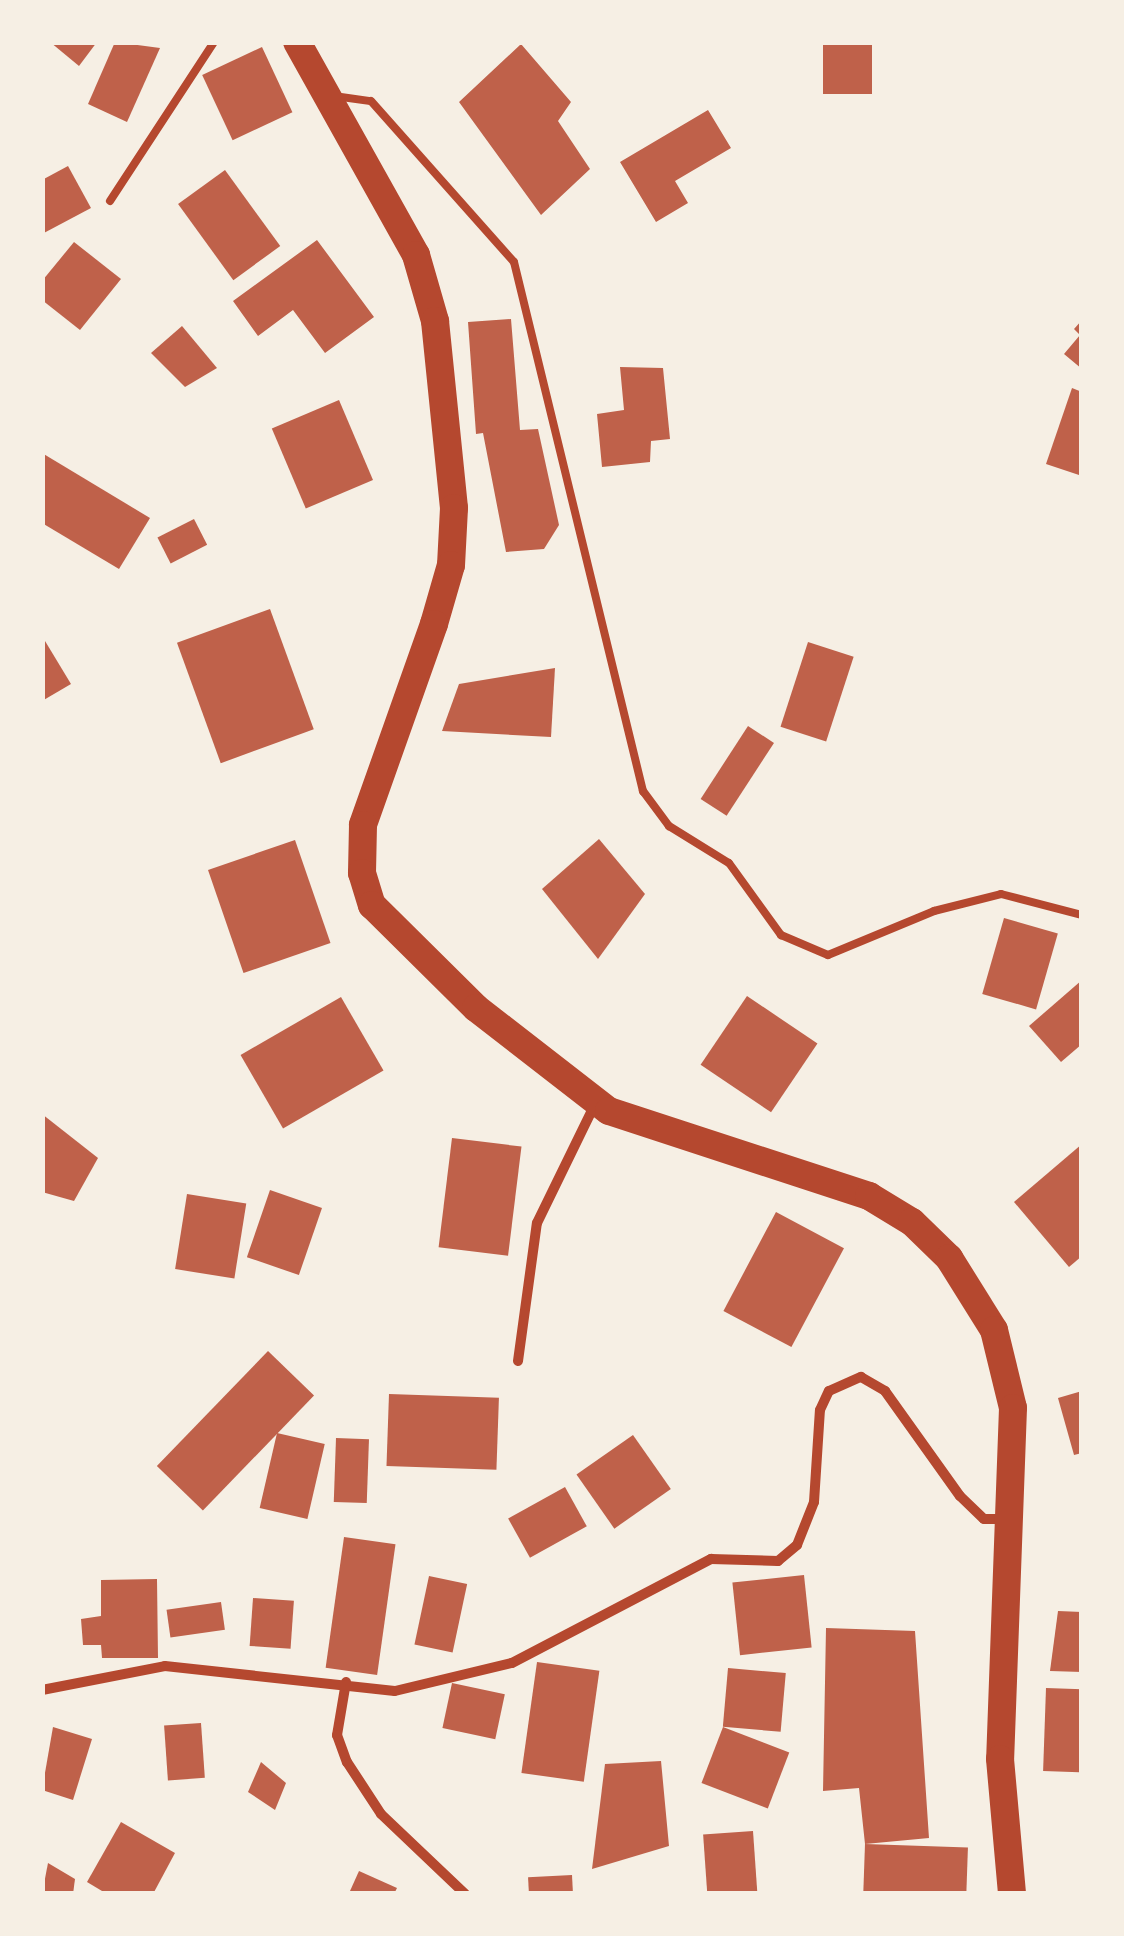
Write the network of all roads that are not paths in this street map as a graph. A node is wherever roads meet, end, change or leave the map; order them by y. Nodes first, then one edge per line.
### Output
1 (214, 42) edge
2 (297, 42) edge
3 (324, 94) junction
4 (110, 201) dead end
5 (1082, 915) edge
6 (596, 1101) junction
7 (518, 1361) dead end
8 (1012, 1517) junction
9 (346, 1682) junction
10 (42, 1690) edge
11 (465, 1894) edge
12 (1012, 1894) edge

1 - 4 lane
2 - 3 highway
3 - 5 lane
3 - 6 highway
6 - 7 street
6 - 8 highway
8 - 9 street
8 - 12 highway
9 - 10 street
9 - 11 street

